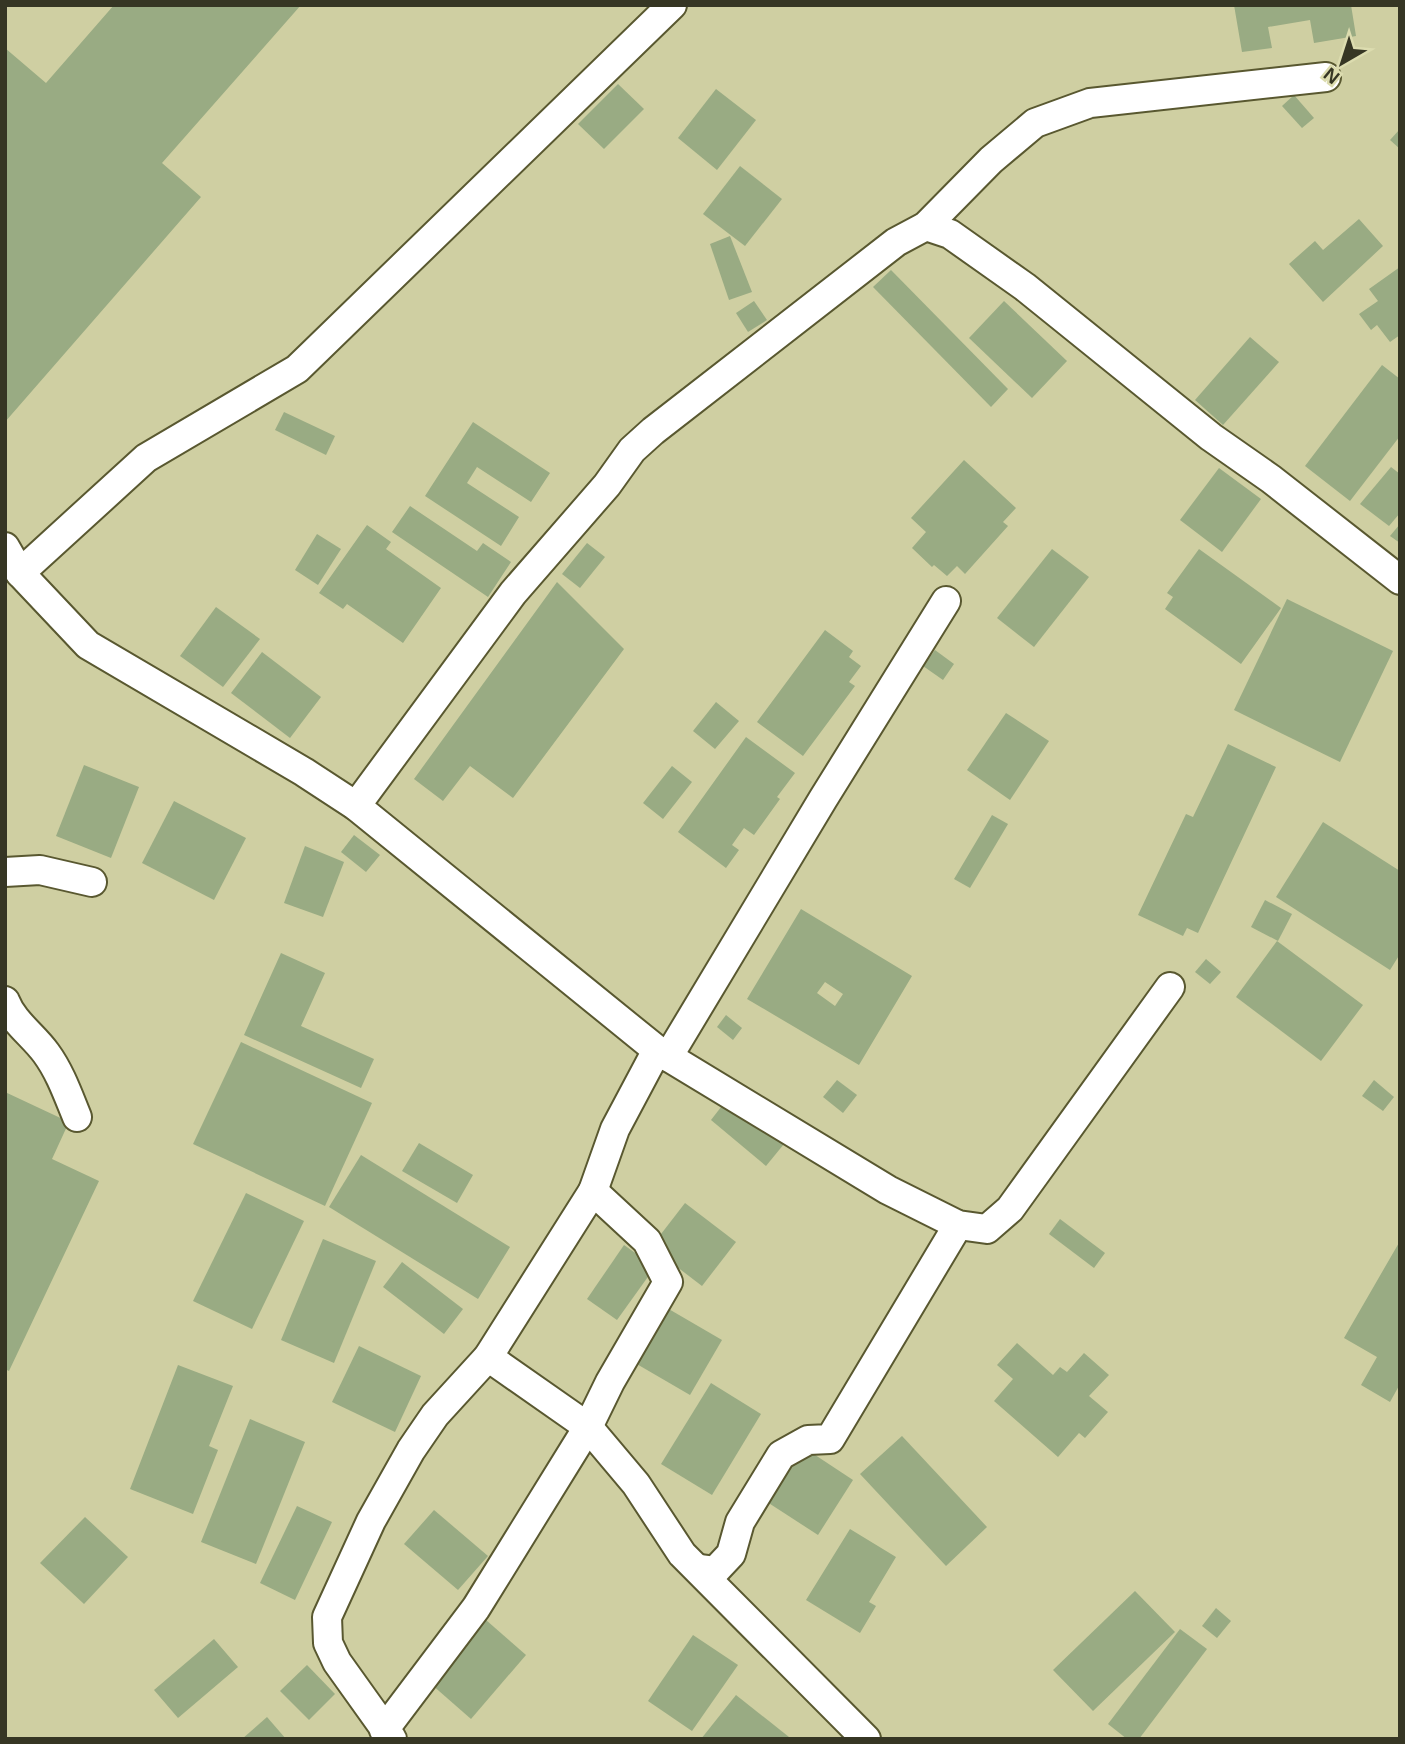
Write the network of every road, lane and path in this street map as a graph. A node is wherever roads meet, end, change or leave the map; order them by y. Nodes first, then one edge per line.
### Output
1 (672, 5) edge
2 (1326, 77) dead end
3 (926, 226) junction
4 (5, 547) edge
5 (20, 573) junction
6 (1400, 580) edge
7 (946, 601) dead end
8 (356, 806) junction
9 (5, 872) edge
10 (92, 882) dead end
11 (1170, 987) dead end
12 (5, 1001) edge
13 (663, 1054) junction
14 (76, 1117) dead end
15 (593, 1191) junction
16 (958, 1225) junction
17 (488, 1357) junction
18 (588, 1426) junction
19 (699, 1569) junction
20 (388, 1734) edge
21 (866, 1739) edge

1 - 5 street
2 - 3 street
3 - 6 street
3 - 8 street
4 - 5 street
5 - 8 street
7 - 13 street
8 - 13 street
9 - 10 street
11 - 16 street
12 - 14 street
13 - 15 street
13 - 16 street
15 - 17 street
15 - 18 street
16 - 19 street
17 - 18 street
17 - 20 street
18 - 19 street
18 - 20 street
19 - 21 street

